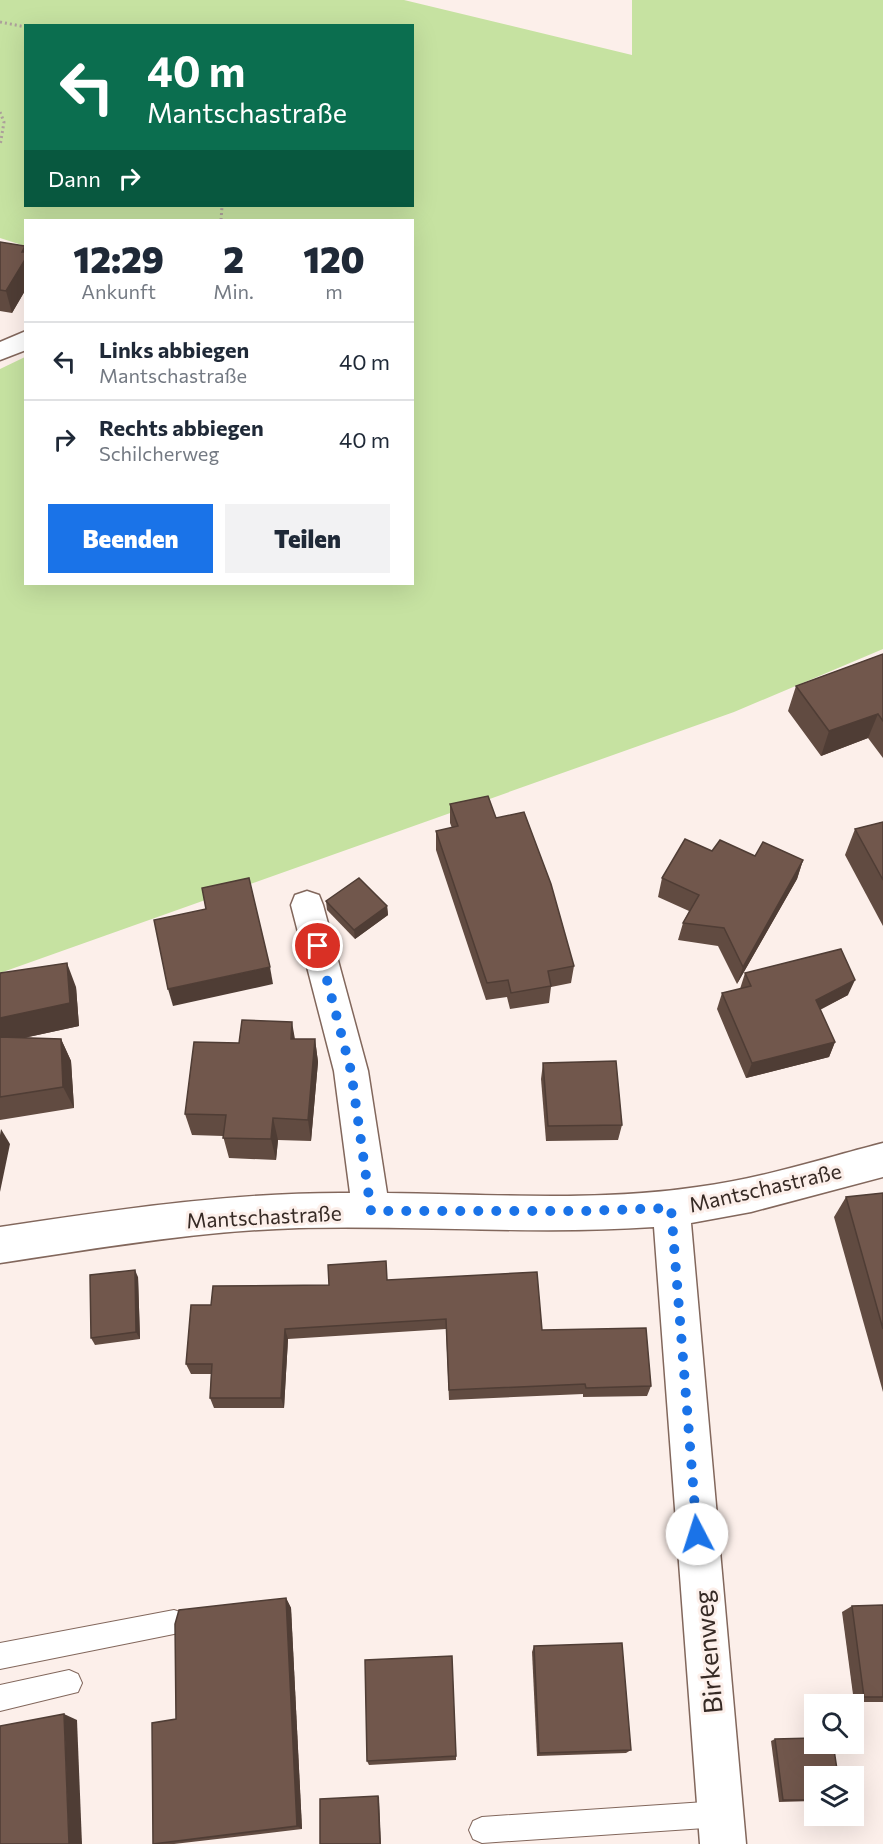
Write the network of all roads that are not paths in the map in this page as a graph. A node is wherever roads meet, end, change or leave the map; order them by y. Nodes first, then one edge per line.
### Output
1 (24, 340) edge
2 (0, 352) edge
3 (307, 905) dead end
4 (883, 1160) edge
5 (671, 1208) junction
6 (371, 1211) junction
7 (0, 1245) edge
8 (174, 1622) edge
9 (0, 1656) edge
10 (69, 1683) dead end
11 (0, 1698) edge
12 (721, 1829) edge
13 (482, 1830) dead end

1 - 2 street
3 - 6 street
4 - 5 street, Mantschastraße
5 - 6 street, Mantschastraße
5 - 12 street, Birkenweg
6 - 7 street, Mantschastraße
8 - 9 lane
10 - 11 lane
12 - 13 lane

